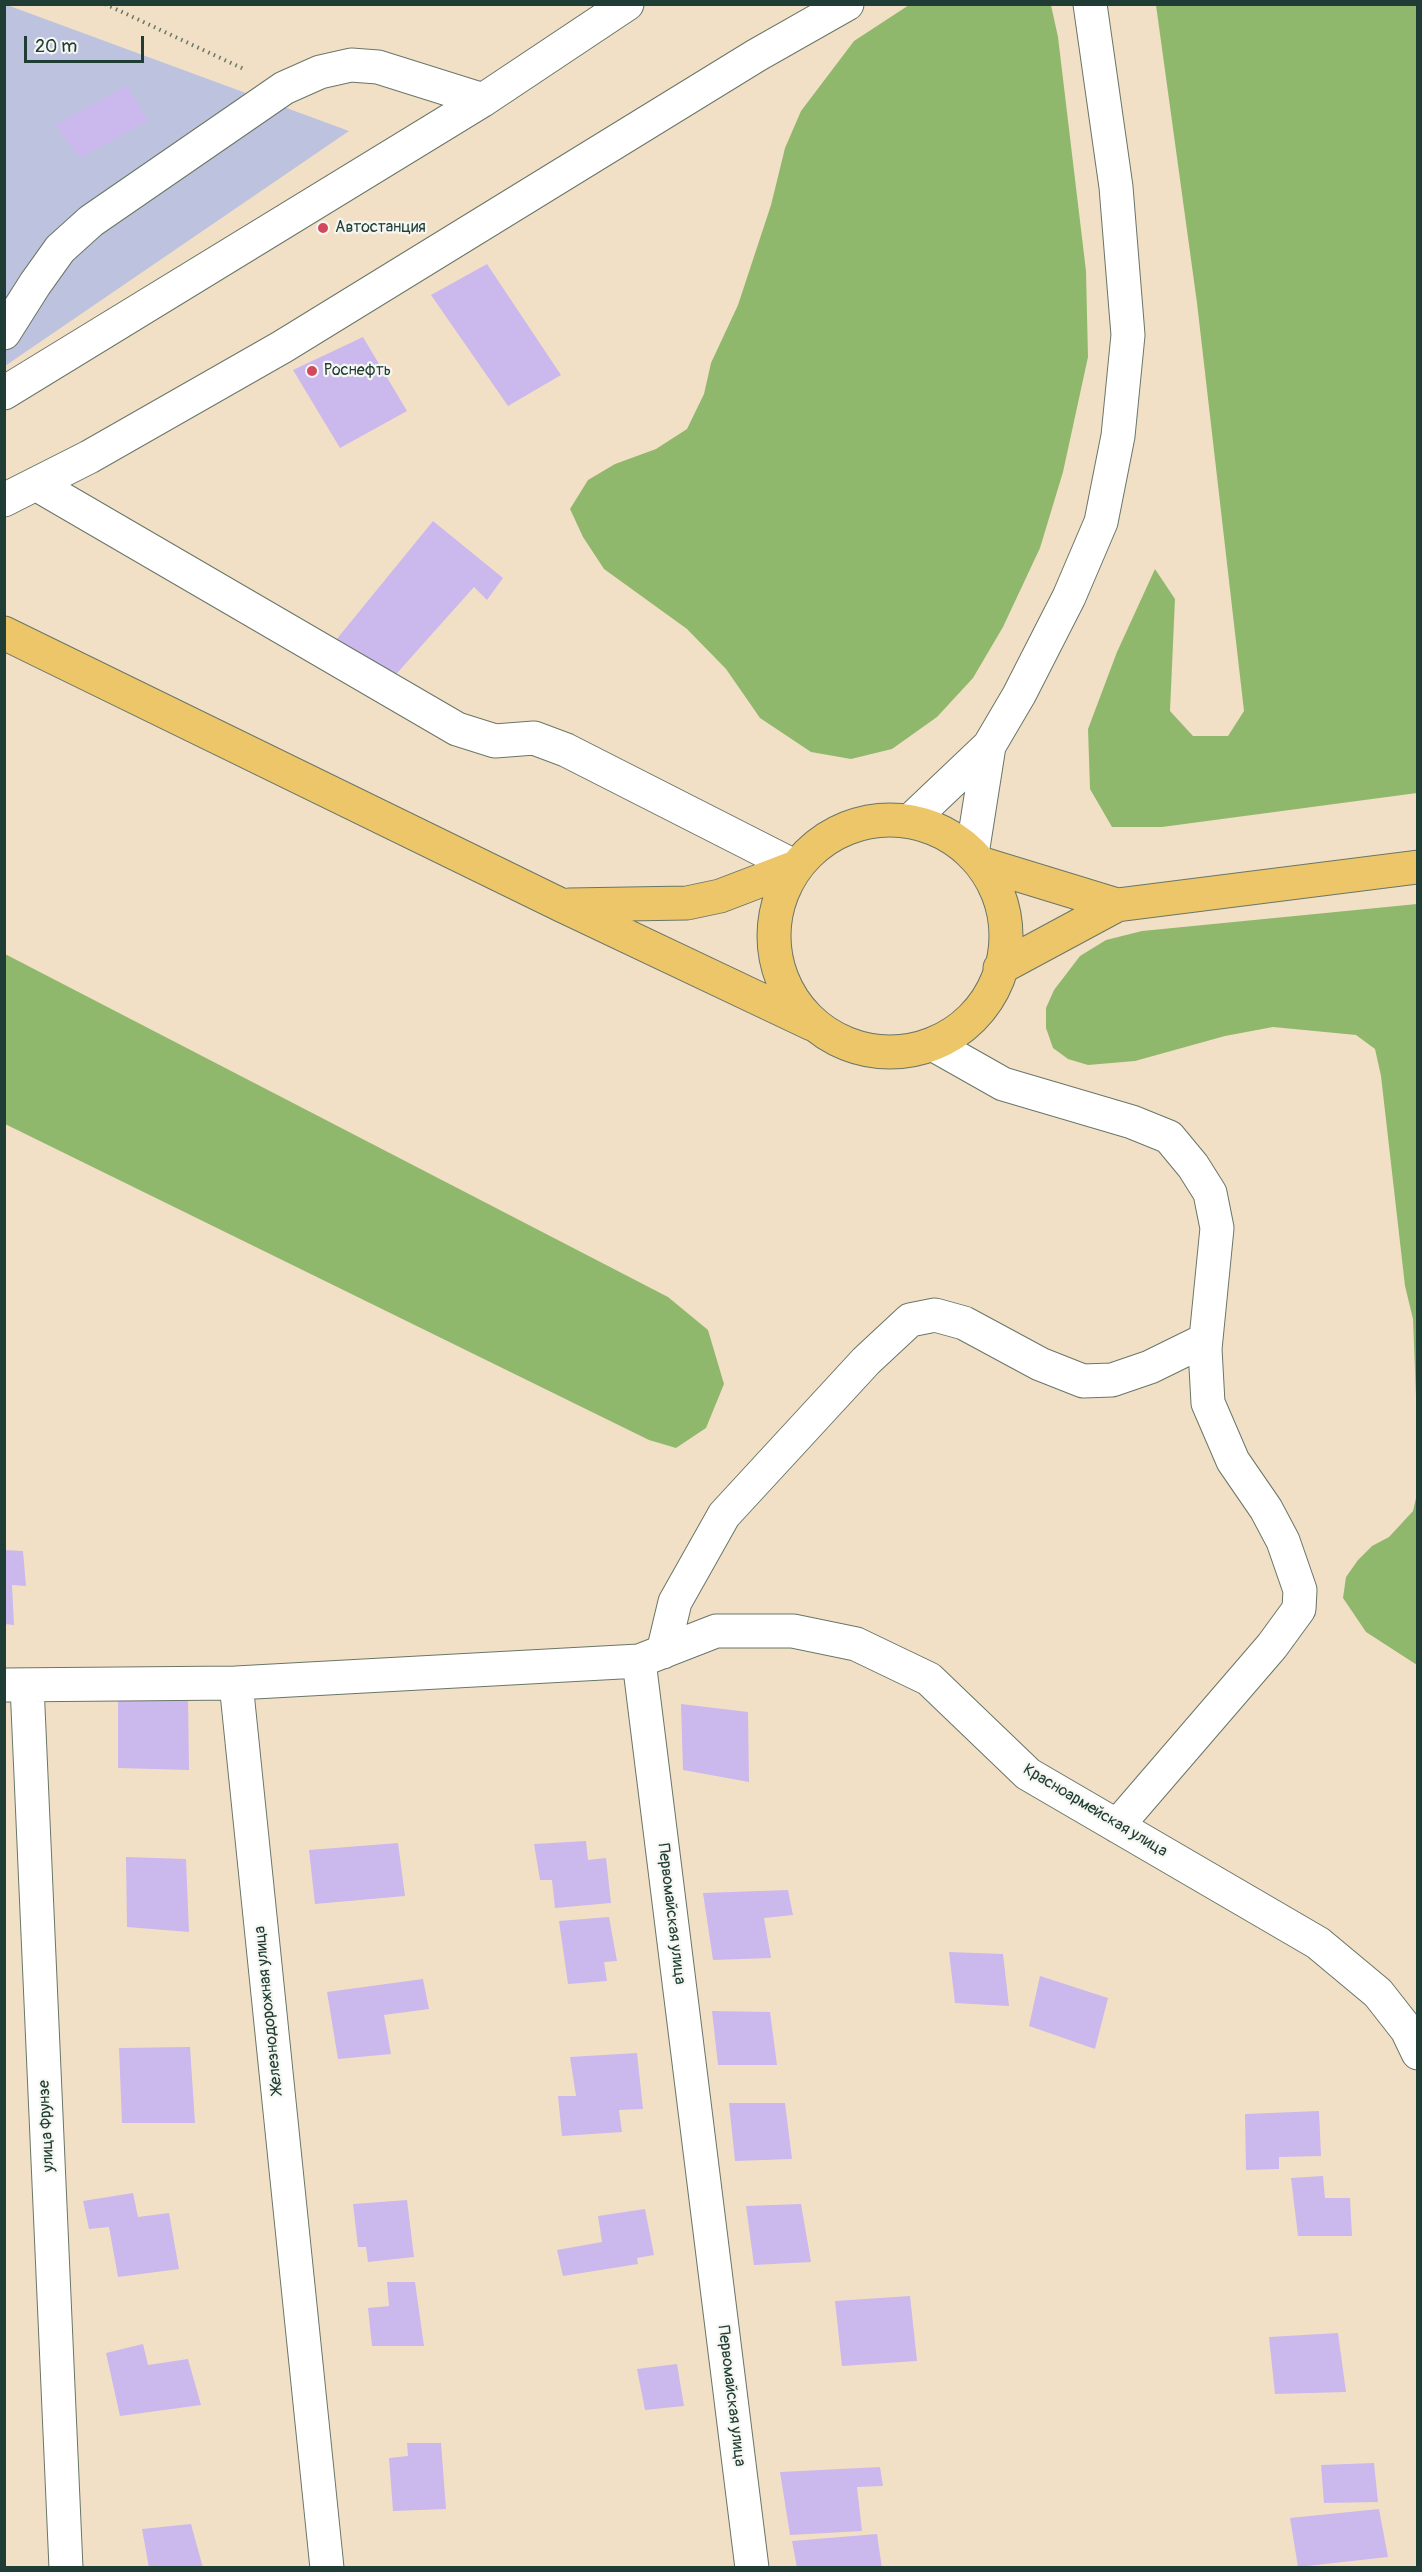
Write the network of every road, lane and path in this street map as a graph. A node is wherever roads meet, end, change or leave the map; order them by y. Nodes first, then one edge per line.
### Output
1 (105, 4) edge
2 (627, 4) edge
3 (847, 4) edge
4 (1090, 4) edge
5 (284, 88) junction
6 (483, 100) junction
7 (4, 333) edge
8 (4, 393) edge
9 (36, 484) junction
10 (4, 500) edge
11 (4, 633) edge
12 (989, 746) junction
13 (910, 821) junction
14 (977, 859) junction
15 (796, 867) junction
16 (1418, 867) edge
17 (561, 905) junction
18 (1117, 905) junction
19 (1000, 968) junction
20 (812, 1024) junction
21 (934, 1045) junction
22 (1205, 1340) junction
23 (651, 1657) junction
24 (236, 1683) junction
25 (16, 1685) edge
26 (1117, 1826) junction
27 (1418, 2053) edge
28 (66, 2568) edge
29 (327, 2568) edge
30 (752, 2568) edge

1 - 5 path
2 - 6 street
3 - 9 street
4 - 12 street
5 - 6 street
5 - 7 street
6 - 8 street
9 - 10 street
9 - 15 street
11 - 17 main road
12 - 13 street
12 - 14 street
13 - 14 main road
13 - 15 main road
14 - 18 main road
14 - 19 main road
15 - 17 main road
15 - 20 main road
16 - 18 main road
17 - 20 main road
18 - 19 main road
19 - 21 main road
20 - 21 main road
21 - 22 street
22 - 23 street
22 - 26 street
23 - 24 street
23 - 26 street, Красноармейская улица
23 - 30 street, Первомайская улица
24 - 25 street
24 - 29 street, Железнодорожная улица
25 - 28 street, улица Фрунзе
26 - 27 street, Красноармейская улица

